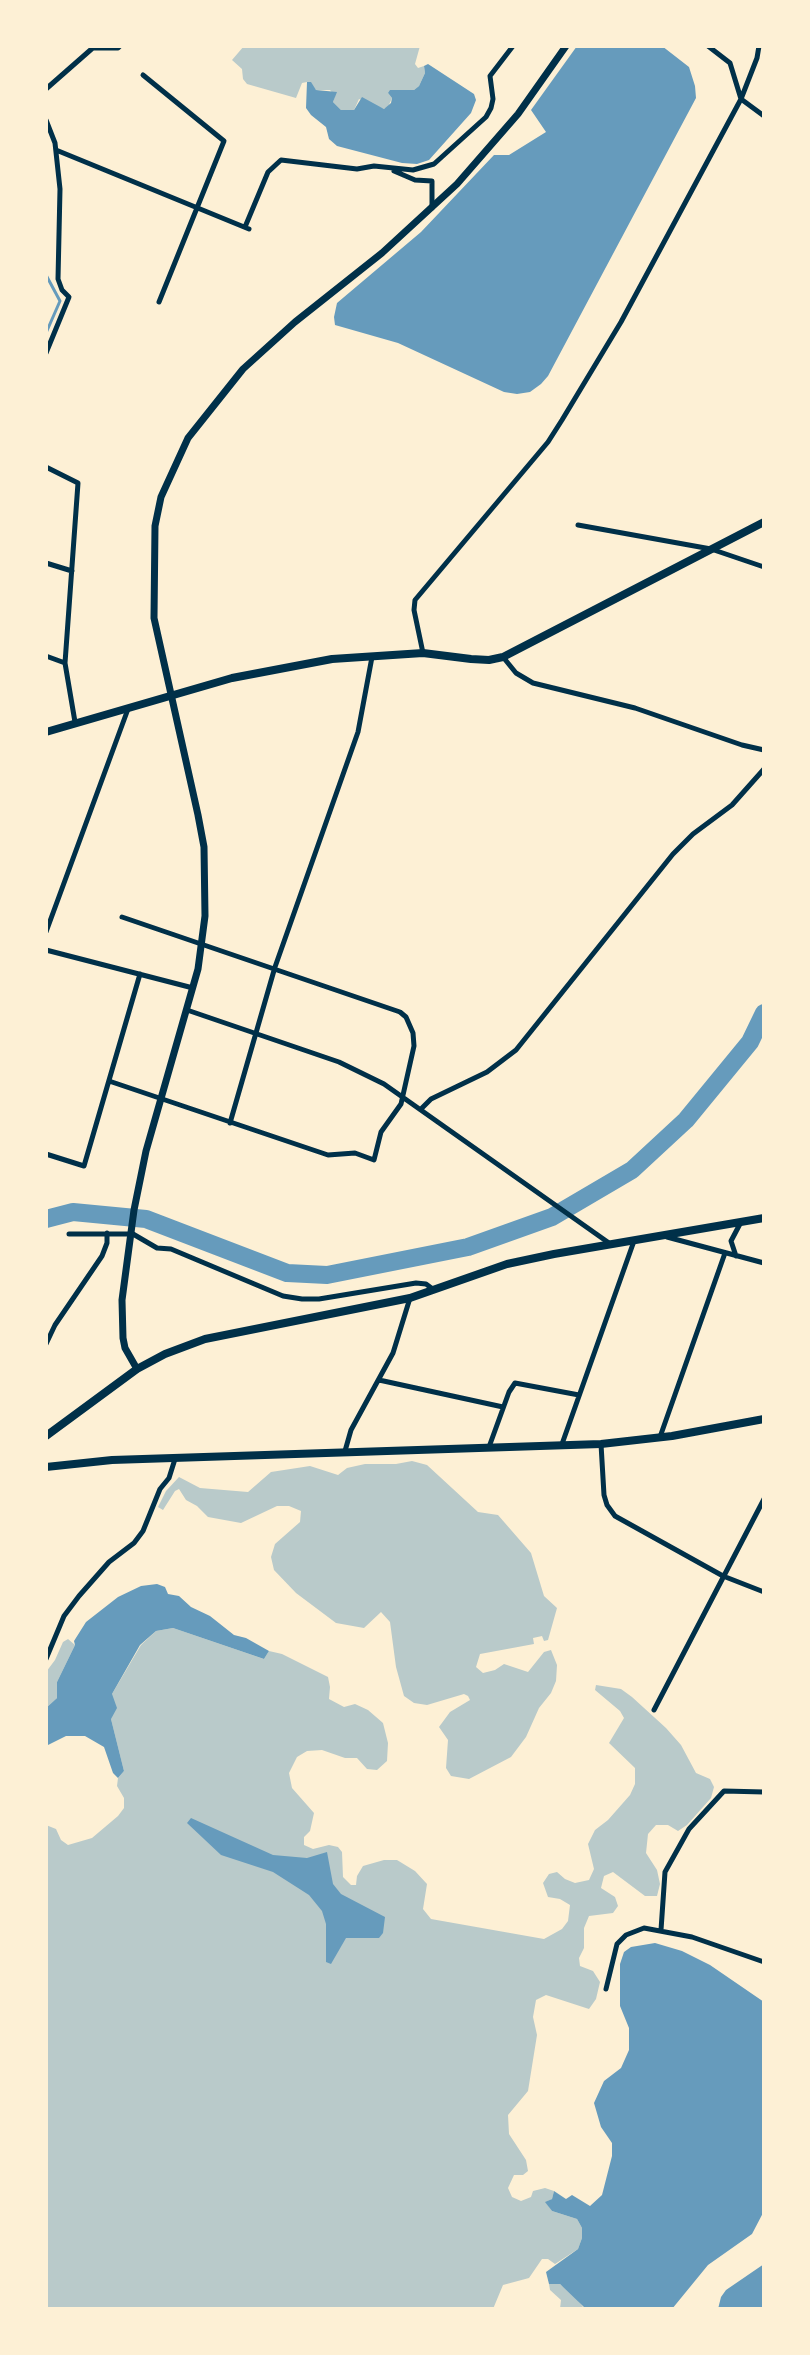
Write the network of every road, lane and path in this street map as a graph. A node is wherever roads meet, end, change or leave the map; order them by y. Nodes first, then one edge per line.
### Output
1 (120, 46) edge
2 (513, 46) edge
3 (566, 46) edge
4 (708, 46) edge
5 (759, 46) edge
6 (95, 47) edge
7 (143, 75) dead end
8 (46, 89) edge
9 (741, 99) junction
10 (764, 116) edge
11 (46, 120) edge
12 (56, 150) junction
13 (387, 168) junction
14 (197, 209) junction
15 (432, 209) junction
16 (159, 302) dead end
17 (46, 353) edge
18 (46, 467) edge
19 (764, 522) edge
20 (578, 525) dead end
21 (711, 549) junction
22 (46, 563) edge
23 (764, 567) edge
24 (72, 571) junction
25 (423, 653) junction
26 (46, 656) edge
27 (372, 656) junction
28 (503, 657) junction
29 (65, 663) junction
30 (170, 695) junction
31 (128, 709) junction
32 (75, 722) junction
33 (46, 732) edge
34 (764, 750) edge
35 (764, 769) edge
36 (122, 917) dead end
37 (46, 932) edge
38 (202, 944) junction
39 (46, 950) edge
40 (275, 967) junction
41 (140, 974) junction
42 (194, 988) junction
43 (187, 1010) junction
44 (256, 1034) junction
45 (109, 1081) junction
46 (403, 1095) junction
47 (161, 1098) junction
48 (421, 1109) junction
49 (230, 1123) junction
50 (46, 1154) edge
51 (764, 1218) edge
52 (742, 1222) junction
53 (107, 1233) junction
54 (69, 1234) dead end
55 (658, 1235) junction
56 (634, 1240) junction
57 (611, 1244) junction
58 (725, 1253) junction
59 (736, 1256) junction
60 (764, 1263) edge
61 (434, 1291) junction
62 (410, 1298) junction
63 (46, 1344) edge
64 (137, 1369) junction
65 (379, 1380) junction
66 (579, 1395) junction
67 (503, 1407) junction
68 (764, 1419) edge
69 (46, 1436) edge
70 (659, 1437) junction
71 (562, 1444) junction
72 (601, 1444) junction
73 (489, 1447) junction
74 (344, 1452) junction
75 (175, 1459) junction
76 (46, 1467) edge
77 (764, 1499) edge
78 (723, 1576) junction
79 (764, 1592) edge
80 (46, 1659) edge
81 (654, 1710) dead end
82 (764, 1792) edge
83 (661, 1930) junction
84 (764, 1962) edge
85 (606, 1989) dead end

1 - 6 street
2 - 13 street
3 - 15 street
4 - 9 street
5 - 9 street
6 - 8 street
7 - 14 street
9 - 10 street
9 - 25 street
11 - 12 street
12 - 14 street
12 - 17 street
13 - 14 street
13 - 15 street
14 - 16 street
15 - 30 street
18 - 24 street
19 - 21 main road
20 - 21 street
21 - 23 street
21 - 28 main road
22 - 24 street
24 - 29 street
25 - 27 main road
25 - 28 main road
26 - 29 street
27 - 30 main road
27 - 40 street
28 - 34 street
29 - 32 street
30 - 31 main road
30 - 38 street
31 - 32 main road
31 - 37 street
32 - 33 main road
35 - 48 street
36 - 38 street
38 - 40 street
38 - 42 street
39 - 41 street
40 - 44 street
40 - 46 street
41 - 42 street
41 - 45 street
42 - 43 street
43 - 44 street
43 - 47 street
44 - 46 street
44 - 49 street
45 - 47 street
45 - 50 street
46 - 48 street
46 - 49 street
47 - 49 street
47 - 64 street
48 - 57 street
51 - 52 main road
52 - 55 main road
52 - 59 street
53 - 54 street
53 - 61 street
53 - 63 street
55 - 56 main road
55 - 58 street
56 - 57 main road
56 - 66 street
57 - 61 main road
58 - 59 street
58 - 70 street
59 - 60 street
61 - 62 main road
62 - 64 main road
62 - 65 street
64 - 69 main road
65 - 67 street
65 - 74 street
66 - 67 street
66 - 71 street
67 - 73 street
68 - 70 main road
70 - 72 main road
71 - 72 main road
71 - 73 main road
72 - 78 street
73 - 74 main road
74 - 75 main road
75 - 76 main road
75 - 80 street
77 - 78 street
78 - 79 street
78 - 81 street
82 - 83 street
83 - 84 street
83 - 85 street

